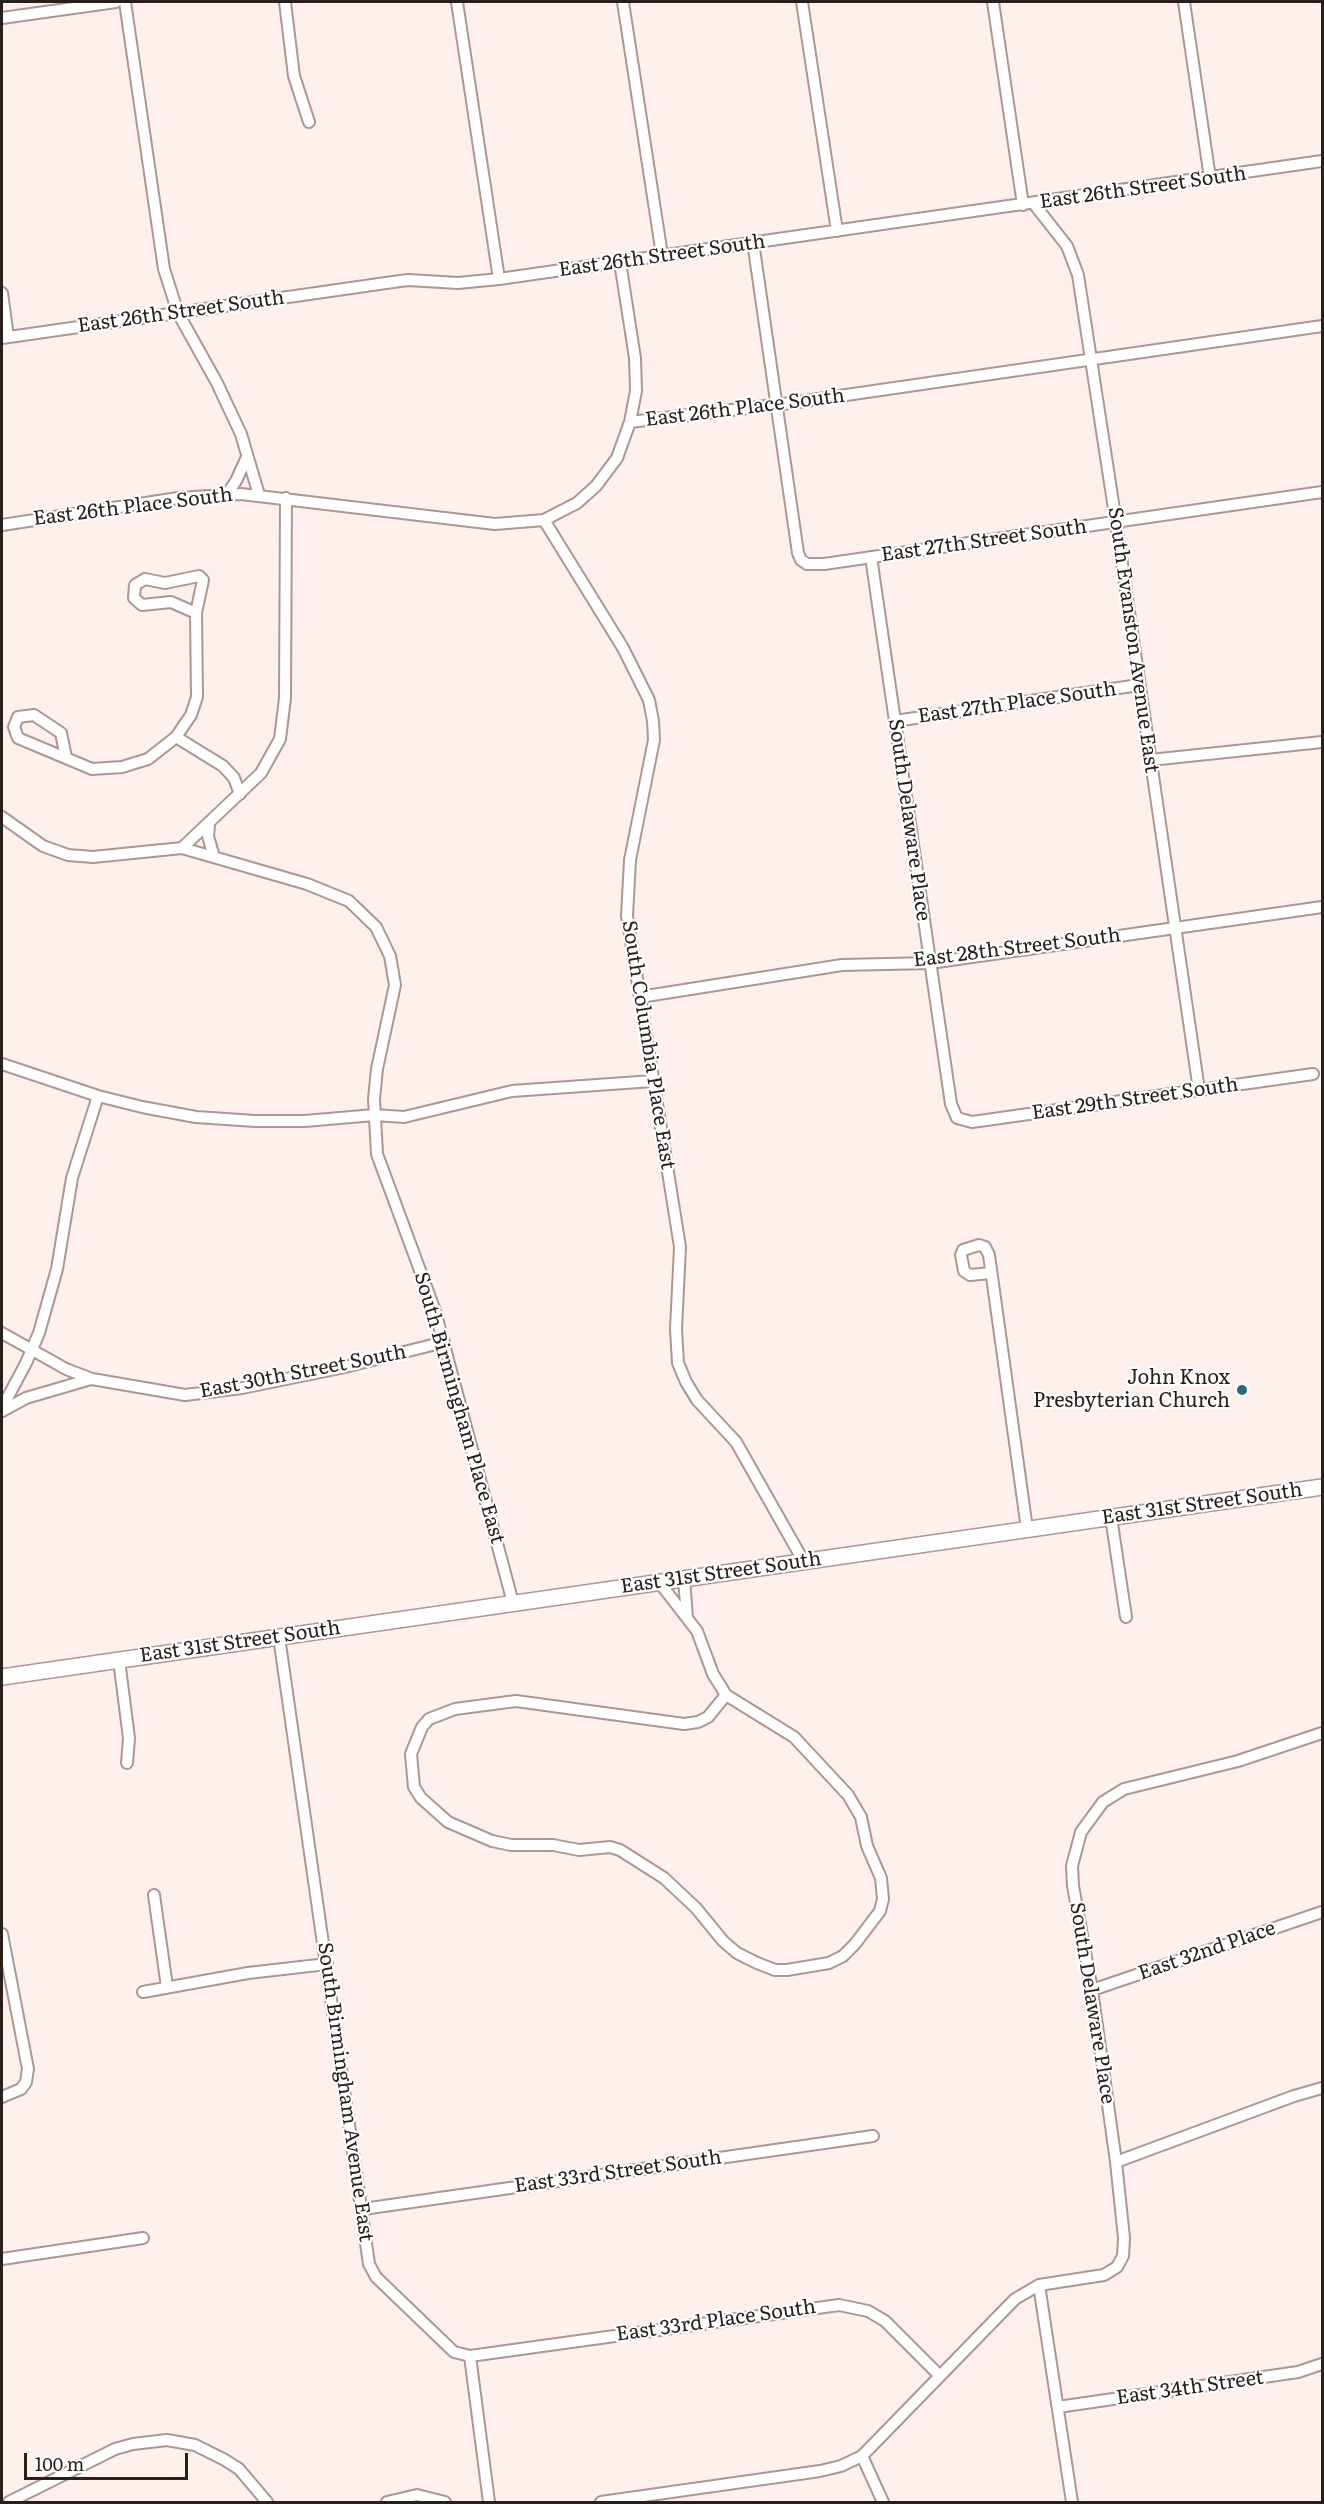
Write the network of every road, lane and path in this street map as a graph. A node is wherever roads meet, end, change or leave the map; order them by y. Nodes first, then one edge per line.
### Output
1 (116, 2) edge
2 (125, 2) edge
3 (285, 2) edge
4 (457, 2) edge
5 (623, 2) edge
6 (802, 2) edge
7 (993, 2) edge
8 (1184, 2) edge
9 (2, 18) edge
10 (309, 122) dead end
11 (1323, 161) edge
12 (1210, 178) junction
13 (1028, 204) junction
14 (837, 231) junction
15 (753, 243) junction
16 (662, 255) junction
17 (620, 262) junction
18 (499, 279) junction
19 (2, 293) edge
20 (177, 313) junction
21 (1323, 326) edge
22 (5, 338) edge
23 (1090, 360) junction
24 (777, 404) junction
25 (630, 422) junction
26 (247, 457) junction
27 (1323, 492) edge
28 (227, 494) junction
29 (259, 495) junction
30 (286, 498) junction
31 (544, 520) junction
32 (1116, 522) junction
33 (2, 525) edge
34 (871, 557) junction
35 (196, 613) junction
36 (1139, 685) junction
37 (895, 721) junction
38 (176, 737) junction
39 (1323, 742) edge
40 (66, 757) junction
41 (1150, 760) junction
42 (240, 794) junction
43 (2, 817) edge
44 (209, 825) junction
45 (182, 848) junction
46 (214, 857) junction
47 (1323, 907) edge
48 (1175, 928) junction
49 (930, 963) junction
50 (640, 997) junction
51 (2, 1064) edge
52 (1313, 1074) dead end
53 (654, 1081) junction
54 (1199, 1090) junction
55 (98, 1096) junction
56 (374, 1115) junction
57 (957, 1118) joint
58 (991, 1273) dead end
59 (2, 1333) edge
60 (444, 1342) junction
61 (32, 1350) junction
62 (92, 1379) junction
63 (2, 1409) edge
64 (1323, 1487) edge
65 (1111, 1517) junction
66 (1027, 1529) junction
67 (804, 1562) junction
68 (684, 1578) junction
69 (659, 1582) junction
70 (513, 1603) junction
71 (1126, 1617) dead end
72 (687, 1618) junction
73 (279, 1637) junction
74 (119, 1660) junction
75 (2, 1677) edge
76 (726, 1695) junction
77 (1323, 1734) edge
78 (127, 1763) dead end
79 (154, 1895) dead end
80 (1323, 1912) edge
81 (2, 1934) edge
82 (327, 1964) junction
83 (167, 1987) junction
84 (1092, 1990) junction
85 (143, 1992) dead end
86 (1323, 2088) edge
87 (2, 2097) edge
88 (873, 2136) dead end
89 (1116, 2162) junction
90 (363, 2209) junction
91 (143, 2238) dead end
92 (2, 2259) edge
93 (1039, 2285) junction
94 (470, 2356) junction
95 (1323, 2364) edge
96 (939, 2375) junction
97 (1058, 2407) junction
98 (862, 2456) junction
99 (9, 2502) edge
100 (267, 2502) edge
101 (387, 2502) edge
102 (445, 2502) edge
103 (489, 2502) edge
104 (601, 2502) edge
105 (883, 2502) edge
106 (1072, 2502) edge

1 - 9 street
2 - 20 street
3 - 10 street
4 - 18 street
5 - 16 street
6 - 14 street
7 - 13 street
8 - 12 street
11 - 12 street, East 26th Street South
12 - 13 street, East 26th Street South
13 - 14 street, East 26th Street South
13 - 23 street, South Evanston Avenue East
14 - 15 street, East 26th Street South
15 - 16 street, East 26th Street South
15 - 24 street
16 - 17 street, East 26th Street South
17 - 18 street, East 26th Street South
17 - 25 street
18 - 20 street, East 26th Street South
19 - 22 street
20 - 22 street, East 26th Street South
20 - 26 street
21 - 23 street, East 26th Place South
23 - 24 street, East 26th Place South
23 - 32 street, South Evanston Avenue East
24 - 25 street, East 26th Place South
24 - 34 street, East 27th Street South
25 - 31 street, East 26th Place South
26 - 28 street
26 - 29 street
27 - 32 street, East 27th Street South
28 - 29 street, East 26th Place South
28 - 33 street, East 26th Place South
29 - 30 street, East 26th Place South
30 - 31 street, East 26th Place South
30 - 42 street
31 - 50 street, South Columbia Place East
32 - 34 street, East 27th Street South
32 - 36 street, South Evanston Avenue East
34 - 37 street, South Delaware Place
35 - 35 street
35 - 38 street
36 - 37 street, East 27th Place South
36 - 41 street, South Evanston Avenue East
37 - 49 street, South Delaware Place
38 - 40 street
38 - 42 street
39 - 41 street
40 - 40 street
41 - 48 street, South Evanston Avenue East
42 - 44 street
43 - 45 street
44 - 45 street
44 - 46 street
45 - 46 street, South Birmingham Place East
46 - 56 street, South Birmingham Place East
47 - 48 street, East 28th Street South
48 - 49 street, East 28th Street South
48 - 54 street, South Evanston Avenue East
49 - 50 street, East 28th Street South
49 - 57 street, South Delaware Place
50 - 53 street, South Columbia Place East
51 - 55 street
52 - 54 street, East 29th Street South
53 - 56 street
53 - 67 street, South Columbia Place East
54 - 57 street, East 29th Street South
55 - 56 street
55 - 61 street
56 - 60 street, South Birmingham Place East
58 - 66 street
59 - 61 street
60 - 62 street, East 30th Street South
60 - 70 street, South Birmingham Place East
61 - 62 street, East 30th Street South
61 - 63 street, East 30th Street South
62 - 63 street, East 30th Street South
64 - 65 main road, East 31st Street South
65 - 66 main road, East 31st Street South
65 - 71 street
66 - 67 main road, East 31st Street South
67 - 68 main road, East 31st Street South
68 - 69 main road, East 31st Street South
68 - 72 street
69 - 70 main road, East 31st Street South
69 - 72 street
70 - 73 main road, East 31st Street South
72 - 76 street
73 - 74 main road, East 31st Street South
73 - 82 street, South Birmingham Avenue East
74 - 75 main road, East 31st Street South
74 - 78 street, East 31st Street South
76 - 76 street
77 - 84 street, South Delaware Place
79 - 83 street
80 - 84 street, East 32nd Place
81 - 87 street
82 - 83 street
82 - 90 street, South Birmingham Avenue East
83 - 85 street
84 - 89 street, South Delaware Place
86 - 89 street
88 - 90 street, East 33rd Street South
89 - 93 street
90 - 94 street, South Birmingham Avenue East
91 - 92 street
93 - 96 street
93 - 97 street
94 - 96 street, East 33rd Place South
94 - 103 street
95 - 97 street, East 34th Street
96 - 98 street
97 - 106 street
98 - 104 street
98 - 105 street
99 - 100 street
101 - 102 street

